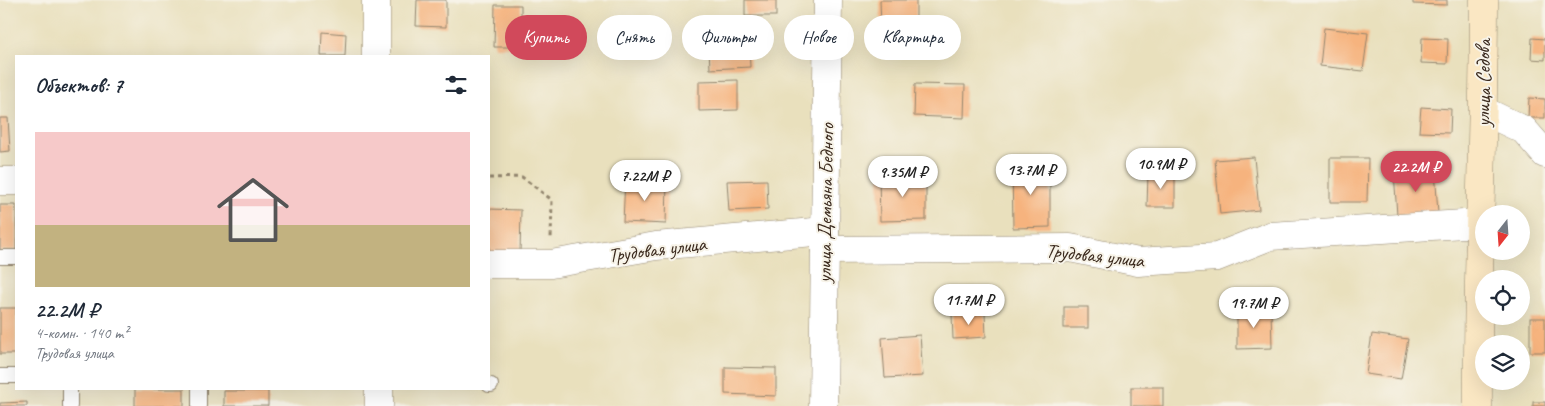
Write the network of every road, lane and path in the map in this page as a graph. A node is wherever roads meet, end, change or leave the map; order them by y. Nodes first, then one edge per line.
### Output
1 (376, 0) edge
2 (828, 0) edge
3 (1484, 0) edge
4 (376, 55) edge
5 (1484, 111) junction
6 (1545, 154) edge
7 (490, 178) edge
8 (0, 181) edge
9 (15, 181) edge
10 (1481, 205) edge
11 (1475, 223) edge
12 (825, 241) junction
13 (0, 257) edge
14 (15, 257) edge
15 (1480, 260) edge
16 (490, 264) edge
17 (551, 264) junction
18 (0, 376) edge
19 (15, 376) edge
20 (70, 390) edge
21 (199, 390) edge
22 (379, 390) edge
23 (70, 406) edge
24 (199, 406) edge
25 (379, 406) edge
26 (823, 406) edge
27 (1478, 406) edge

1 - 4 street
2 - 12 street, улица Демьяна Бедного
3 - 5 main road, улица Седова
5 - 6 street
5 - 10 main road, улица Седова
7 - 17 path
8 - 9 street
11 - 12 street, Трудовая улица
12 - 17 street, Трудовая улица
12 - 26 street, улица Демьяна Бедного
13 - 14 lane
15 - 27 main road, улица Седова
16 - 17 street, Трудовая улица
18 - 19 lane
20 - 23 lane
21 - 24 lane
22 - 25 street

